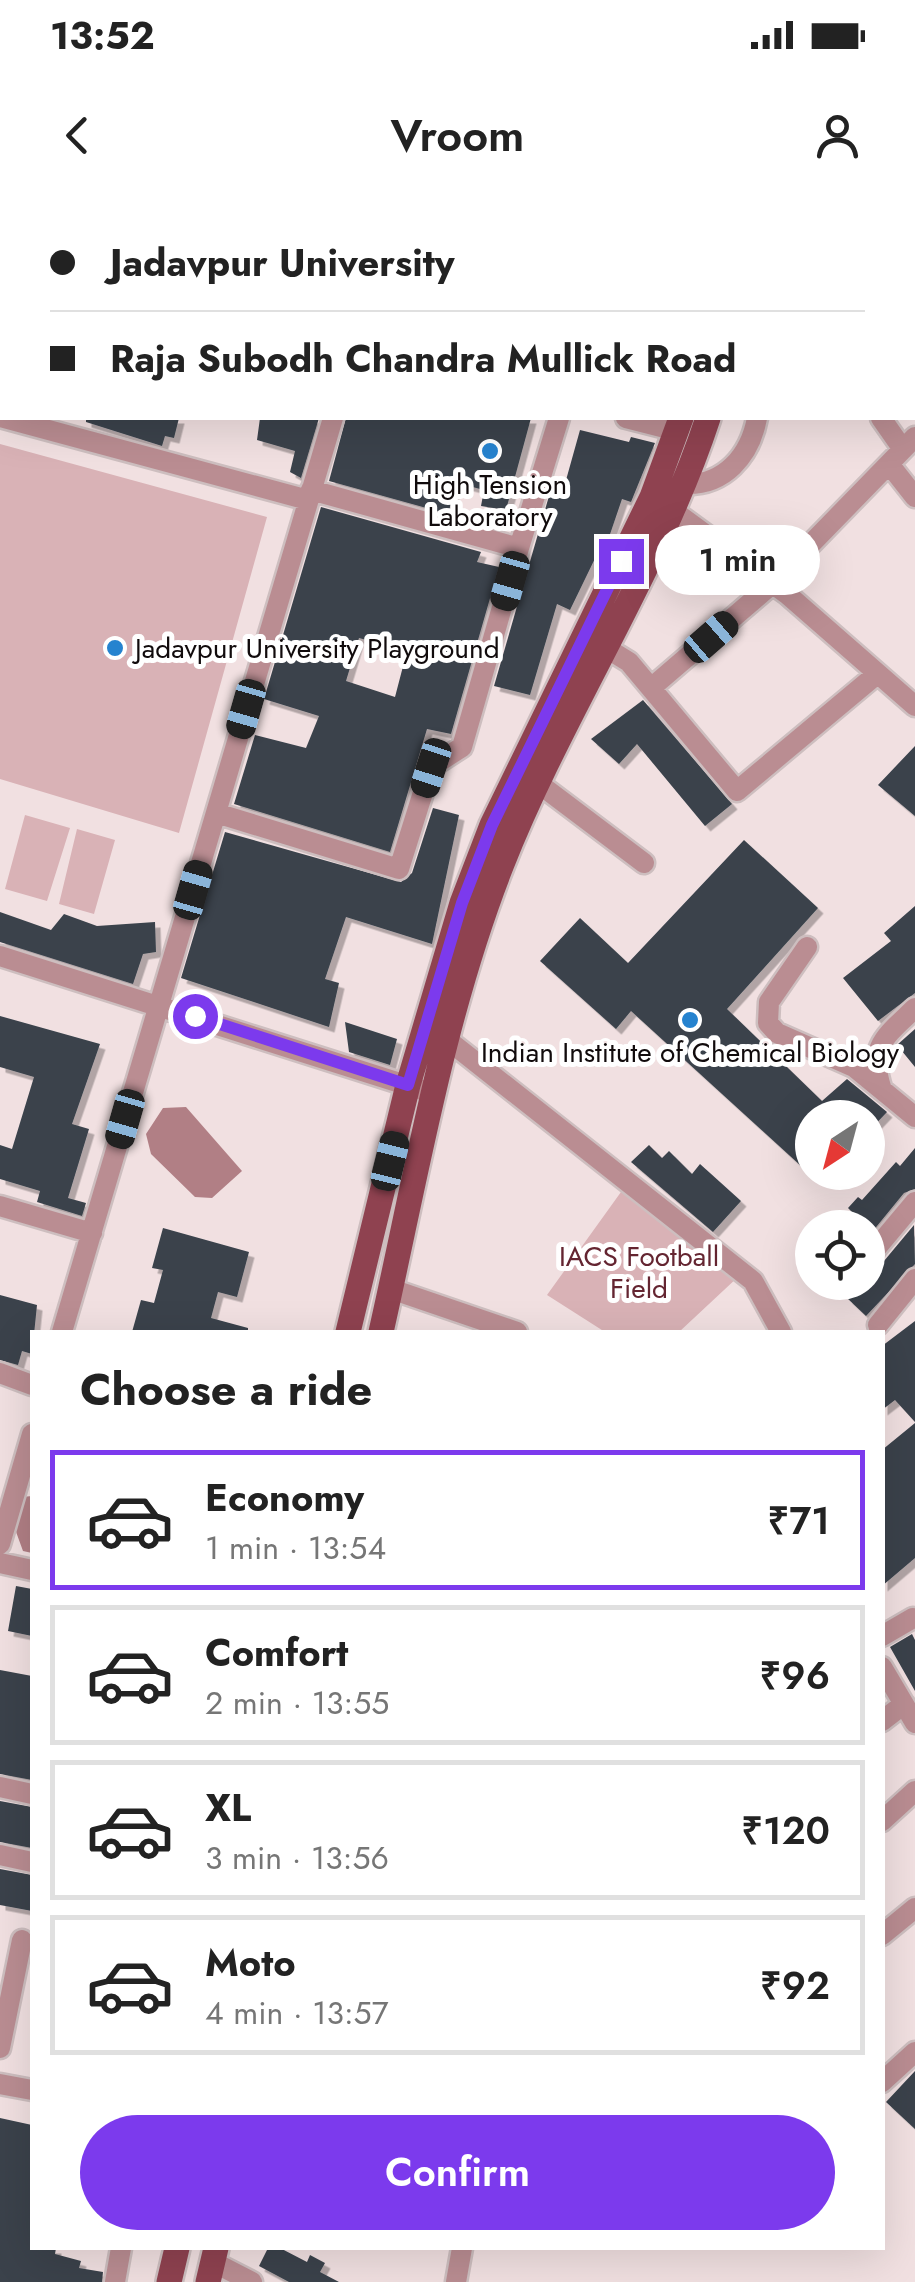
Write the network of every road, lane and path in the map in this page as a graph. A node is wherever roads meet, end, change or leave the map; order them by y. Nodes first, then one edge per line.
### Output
1 (12, 420) edge
2 (331, 420) edge
3 (557, 420) edge
4 (644, 420) edge
5 (707, 420) edge
6 (756, 420) edge
7 (882, 420) edge
8 (679, 424) edge
9 (902, 450) edge
10 (669, 494) junction
11 (310, 495) junction
12 (915, 497) edge
13 (519, 548) junction
14 (779, 586) junction
15 (602, 646) junction
16 (876, 674) junction
17 (651, 688) junction
18 (915, 706) edge
19 (528, 775) junction
20 (216, 813) junction
21 (644, 863) dead end
22 (807, 948) dead end
23 (0, 956) edge
24 (159, 1005) junction
25 (915, 1008) edge
26 (448, 1041) junction
27 (408, 1085) junction
28 (882, 1090) junction
29 (436, 1096) junction
30 (915, 1117) edge
31 (915, 1202) edge
32 (0, 1206) edge
33 (92, 1233) junction
34 (885, 1238) edge
35 (915, 1279) edge
36 (390, 1289) junction
37 (878, 1325) dead end
38 (63, 1330) edge
39 (348, 1330) edge
40 (380, 1330) edge
41 (511, 1330) edge
42 (779, 1330) edge
43 (0, 1374) edge
44 (30, 1384) edge
45 (30, 1441) edge
46 (0, 1544) edge
47 (0, 1564) edge
48 (30, 1570) edge
49 (912, 1618) edge
50 (885, 1634) edge
51 (885, 1672) edge
52 (910, 1713) edge
53 (885, 1720) edge
54 (0, 1787) edge
55 (915, 1791) edge
56 (30, 1794) edge
57 (885, 1818) edge
58 (0, 1855) edge
59 (30, 1862) edge
60 (915, 1908) edge
61 (885, 1933) edge
62 (22, 1940) dead end
63 (0, 2048) edge
64 (915, 2052) edge
65 (885, 2079) edge
66 (0, 2084) edge
67 (30, 2090) edge
68 (121, 2250) edge
69 (177, 2250) edge
70 (462, 2250) edge
71 (212, 2264) edge
72 (115, 2282) edge
73 (169, 2282) edge
74 (252, 2282) edge
75 (456, 2282) edge

1 - 11 street
2 - 11 street
3 - 13 street
4 - 8 street
5 - 10 main road
6 - 10 street
7 - 9 street
8 - 10 main road
9 - 12 street
9 - 14 street
10 - 14 street
10 - 15 main road
10 - 19 main road
11 - 13 street
11 - 20 street
13 - 20 street
14 - 16 street
14 - 17 street
15 - 17 street
15 - 19 main road
16 - 17 street
16 - 18 street
19 - 21 street
19 - 26 main road
19 - 27 main road
20 - 24 street
22 - 28 street
23 - 24 street
24 - 27 street
24 - 33 street
25 - 28 street
26 - 29 main road
26 - 42 street
27 - 29 street
27 - 39 main road
28 - 30 street
29 - 36 main road
31 - 34 street
32 - 33 street
33 - 38 street
35 - 37 street
36 - 40 main road
36 - 41 street
43 - 44 street
45 - 46 street
47 - 48 street
49 - 50 street
51 - 52 street
52 - 53 street
54 - 56 street
55 - 57 street
58 - 59 street
60 - 61 street
62 - 63 street
64 - 65 street
66 - 67 street
68 - 72 street
69 - 73 main road
70 - 75 street
71 - 74 street

